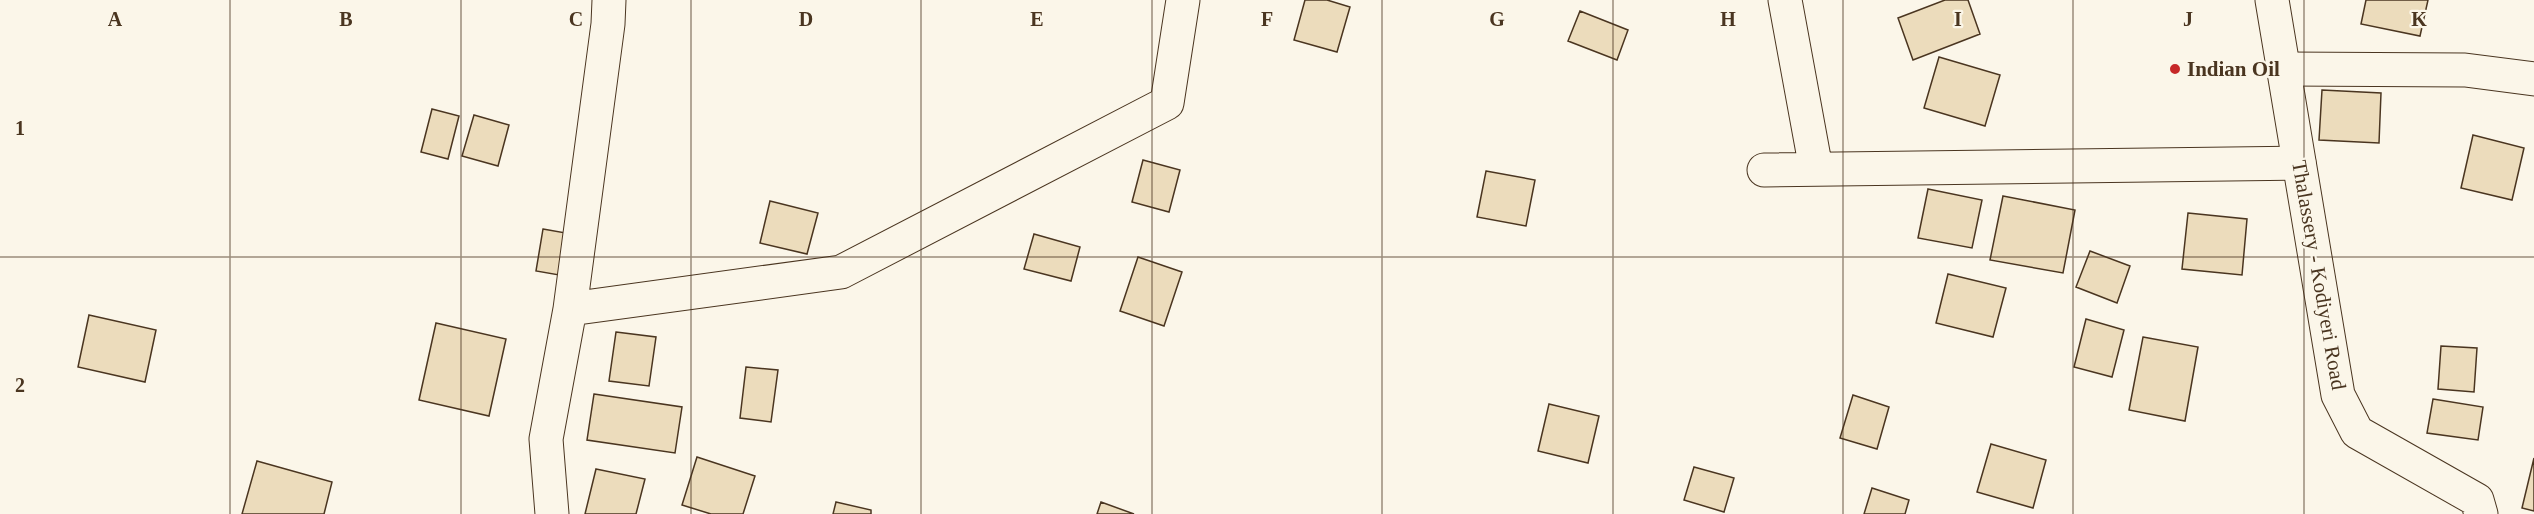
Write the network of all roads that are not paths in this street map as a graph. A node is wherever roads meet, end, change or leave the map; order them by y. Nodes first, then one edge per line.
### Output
1 (609, 0) edge
2 (1183, 0) edge
3 (1785, 0) edge
4 (2272, 0) edge
5 (2283, 69) junction
6 (2534, 79) edge
7 (2299, 163) junction
8 (1816, 169) junction
9 (1764, 170) dead end
10 (570, 309) junction
11 (552, 514) edge
12 (2481, 514) edge

1 - 10 street
2 - 10 street
3 - 8 street
4 - 5 street, Thalassery - Kodiyeri Road
5 - 6 street
5 - 7 street, Thalassery - Kodiyeri Road
7 - 8 street
7 - 12 street, Thalassery - Kodiyeri Road
8 - 9 street
10 - 11 street

